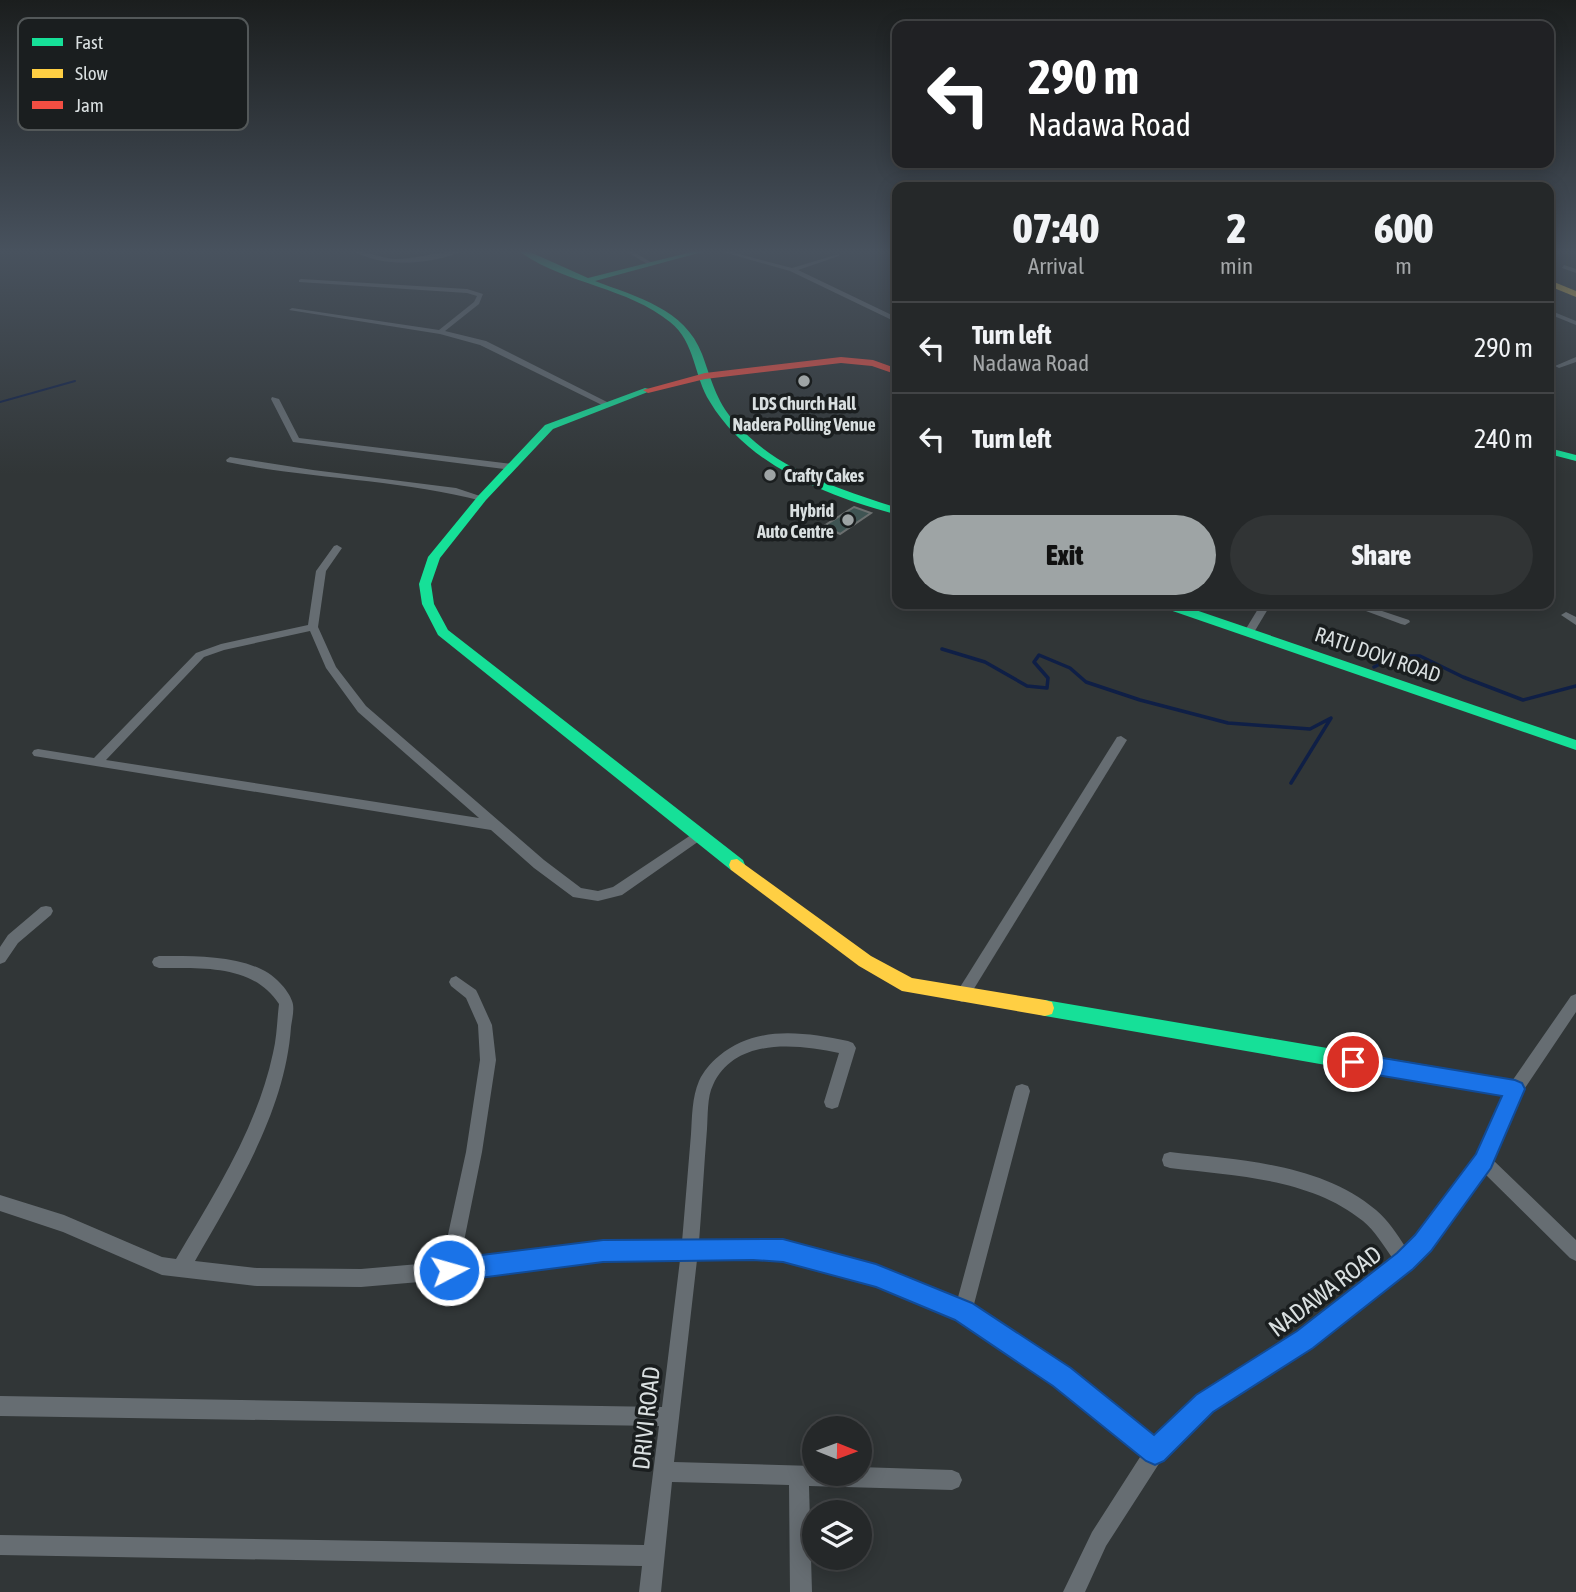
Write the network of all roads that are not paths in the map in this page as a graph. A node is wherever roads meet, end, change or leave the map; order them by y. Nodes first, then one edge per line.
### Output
1 (402, 326) edge
2 (447, 326) edge
3 (680, 326) edge
4 (440, 332) junction
5 (1576, 359) edge
6 (1559, 366) dead end
7 (892, 371) edge
8 (705, 376) junction
9 (275, 399) dead end
10 (605, 403) junction
11 (1554, 452) edge
12 (1576, 458) edge
13 (230, 460) dead end
14 (512, 467) junction
15 (482, 498) junction
16 (892, 510) edge
17 (337, 548) dead end
18 (1181, 609) edge
19 (1263, 609) edge
20 (1367, 609) edge
21 (1566, 615) dead end
22 (1405, 622) dead end
23 (1576, 622) edge
24 (313, 627) junction
25 (1249, 632) junction
26 (1121, 740) dead end
27 (1576, 746) edge
28 (38, 753) dead end
29 (97, 762) junction
30 (493, 825) junction
31 (698, 836) junction
32 (47, 911) dead end
33 (0, 958) edge
34 (159, 962) dead end
35 (456, 982) dead end
36 (962, 996) junction
37 (1572, 1012) edge
38 (1515, 1089) junction
39 (1022, 1091) dead end
40 (832, 1101) dead end
41 (1170, 1160) dead end
42 (1483, 1161) junction
43 (0, 1203) edge
44 (690, 1250) junction
45 (1576, 1252) edge
46 (1405, 1261) junction
47 (181, 1268) junction
48 (449, 1270) junction
49 (964, 1312) junction
50 (0, 1406) edge
51 (670, 1417) junction
52 (1155, 1452) junction
53 (665, 1472) junction
54 (799, 1477) junction
55 (952, 1480) dead end
56 (0, 1545) edge
57 (653, 1556) junction
58 (650, 1592) edge
59 (801, 1592) edge
60 (1073, 1592) edge

1 - 4 street
2 - 4 street
3 - 8 main road
4 - 10 street
5 - 6 street
7 - 8 main road
8 - 10 main road
8 - 16 main road
9 - 14 street
10 - 14 main road
11 - 12 main road
13 - 15 street
14 - 15 main road
15 - 31 main road
17 - 24 street
18 - 25 main road, RATU DOVI ROAD
19 - 25 street
20 - 22 street
21 - 23 street
24 - 29 street
24 - 30 street
25 - 27 main road, RATU DOVI ROAD
26 - 36 street
28 - 29 street
29 - 30 street
30 - 31 street
31 - 36 main road
32 - 33 street
34 - 47 street
35 - 48 street
36 - 38 main road
37 - 38 street, NADAWA ROAD
38 - 42 street, NADAWA ROAD
39 - 49 street
40 - 44 street, DRIVI ROAD
41 - 46 street
42 - 45 street
42 - 46 street, NADAWA ROAD
43 - 47 street
44 - 48 street
44 - 49 street
44 - 51 street, DRIVI ROAD
46 - 52 street, NADAWA ROAD
47 - 48 street
49 - 52 street
50 - 51 street
51 - 53 street, DRIVI ROAD
52 - 60 street, NADAWA ROAD
53 - 54 street
53 - 57 street, DRIVI ROAD
54 - 55 street
54 - 59 street
56 - 57 street
57 - 58 street, DRIVI ROAD

